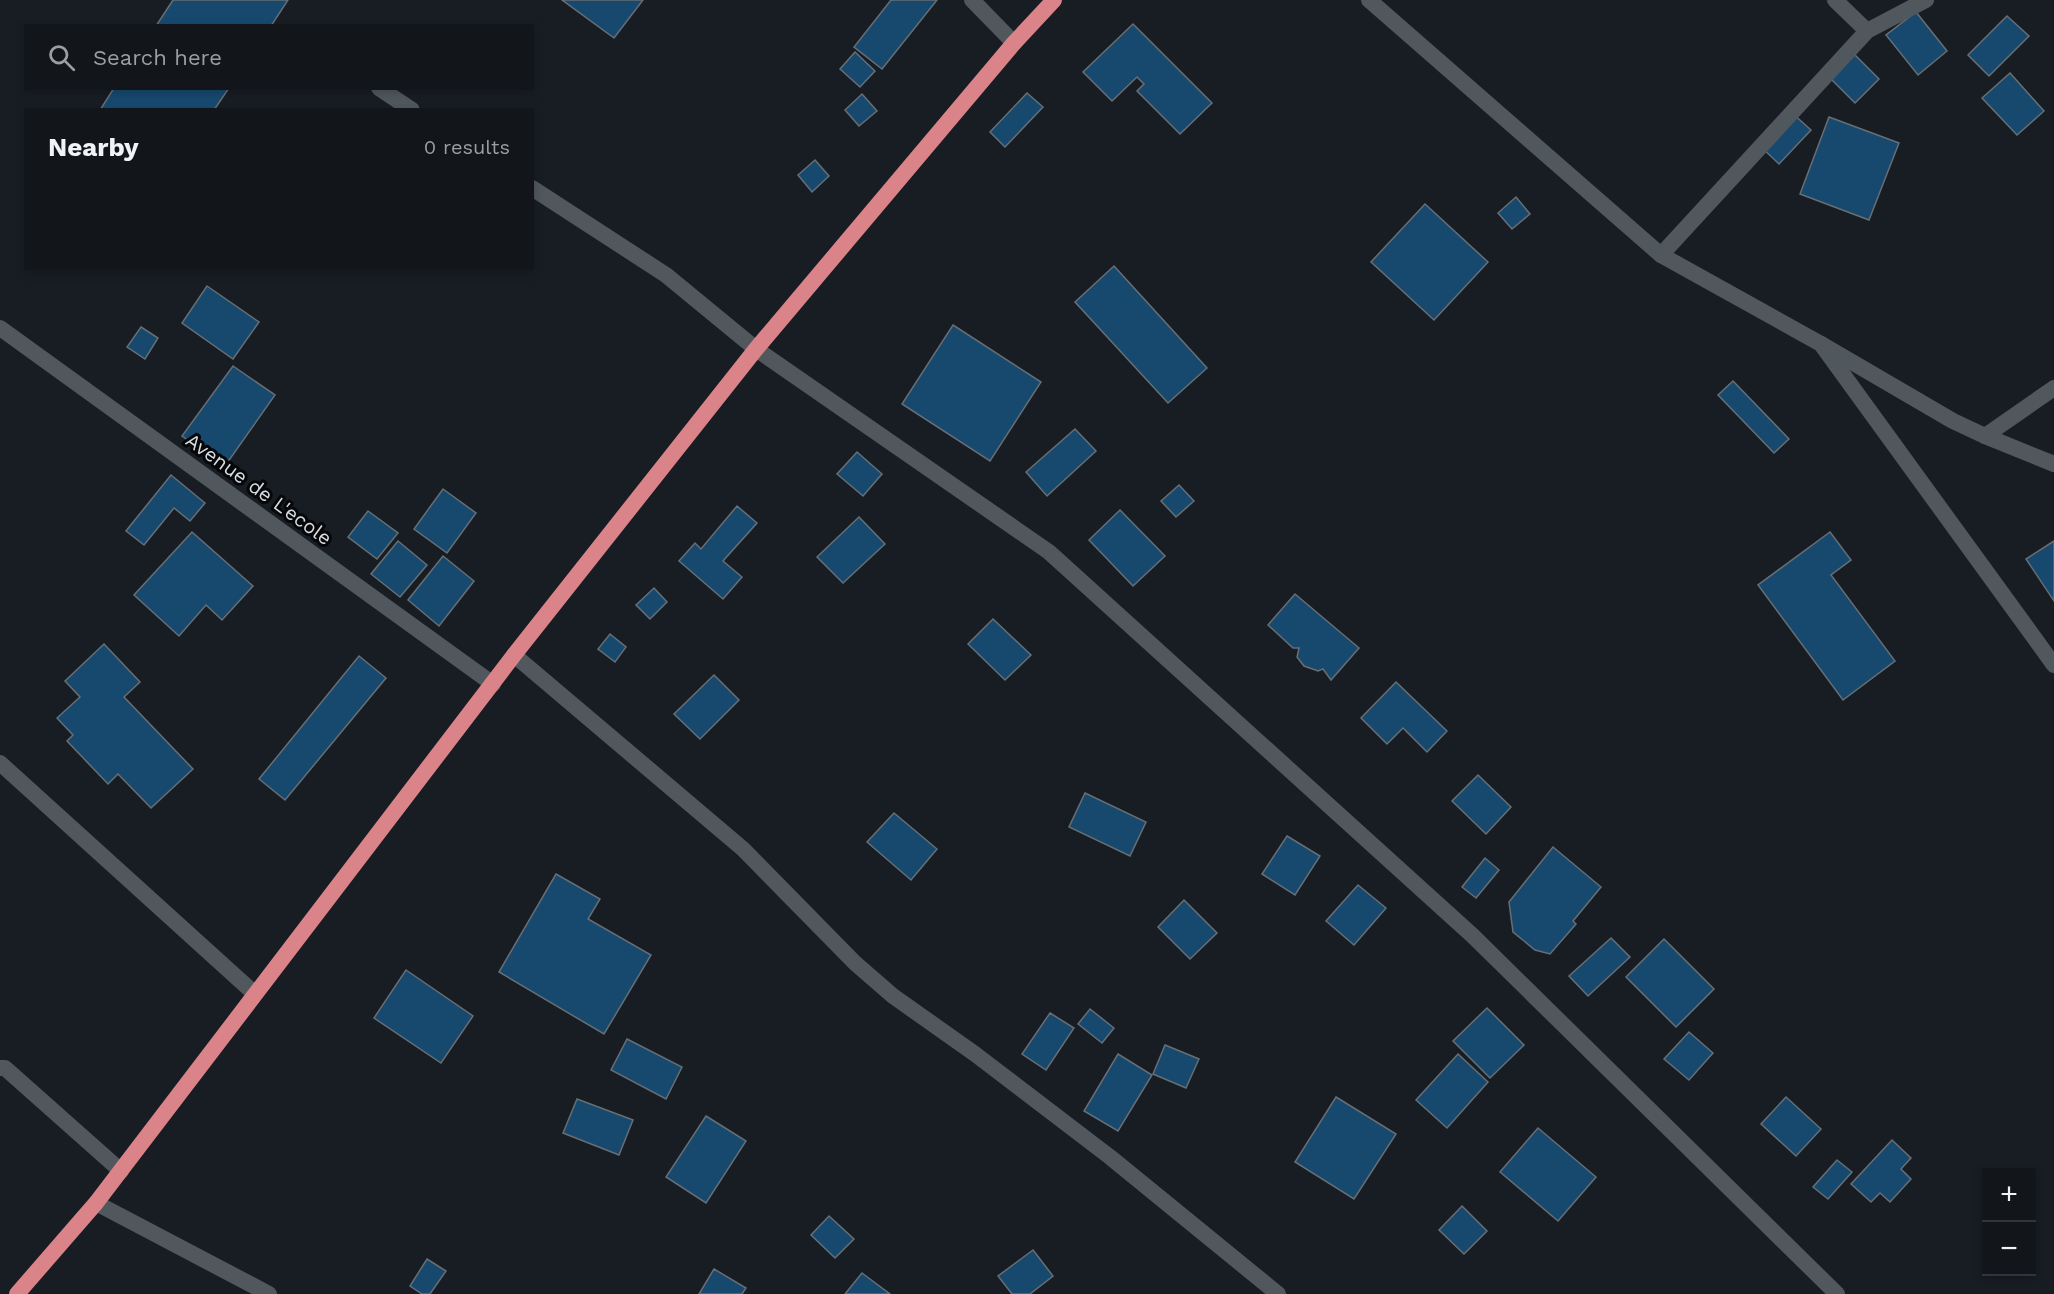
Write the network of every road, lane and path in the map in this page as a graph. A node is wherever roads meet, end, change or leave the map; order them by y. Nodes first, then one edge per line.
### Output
1 (972, 0) edge
2 (1054, 0) edge
3 (1369, 0) edge
4 (1835, 0) edge
5 (1926, 0) edge
6 (1867, 31) junction
7 (1014, 43) junction
8 (383, 90) edge
9 (409, 108) edge
10 (534, 189) edge
11 (1661, 255) junction
12 (0, 328) edge
13 (1821, 344) junction
14 (756, 349) junction
15 (2054, 388) edge
16 (1985, 436) junction
17 (2054, 464) edge
18 (514, 655) junction
19 (2054, 665) edge
20 (493, 684) junction
21 (0, 763) edge
22 (255, 994) junction
23 (0, 1068) edge
24 (121, 1171) junction
25 (96, 1203) junction
26 (17, 1294) edge
27 (269, 1294) edge
28 (1278, 1294) edge
29 (1837, 1294) edge

1 - 7 street
2 - 7 highway
3 - 11 street
4 - 6 street
5 - 6 street
6 - 11 street
7 - 14 highway
8 - 9 street
10 - 14 street
11 - 13 street
12 - 20 street, Avenue de L'ecole
13 - 16 street
13 - 19 street
14 - 18 highway
14 - 29 street
15 - 16 street
16 - 17 street
18 - 20 highway
18 - 28 street
20 - 22 highway
21 - 22 street
22 - 24 highway
23 - 24 street
24 - 25 highway
25 - 26 highway
25 - 27 street

